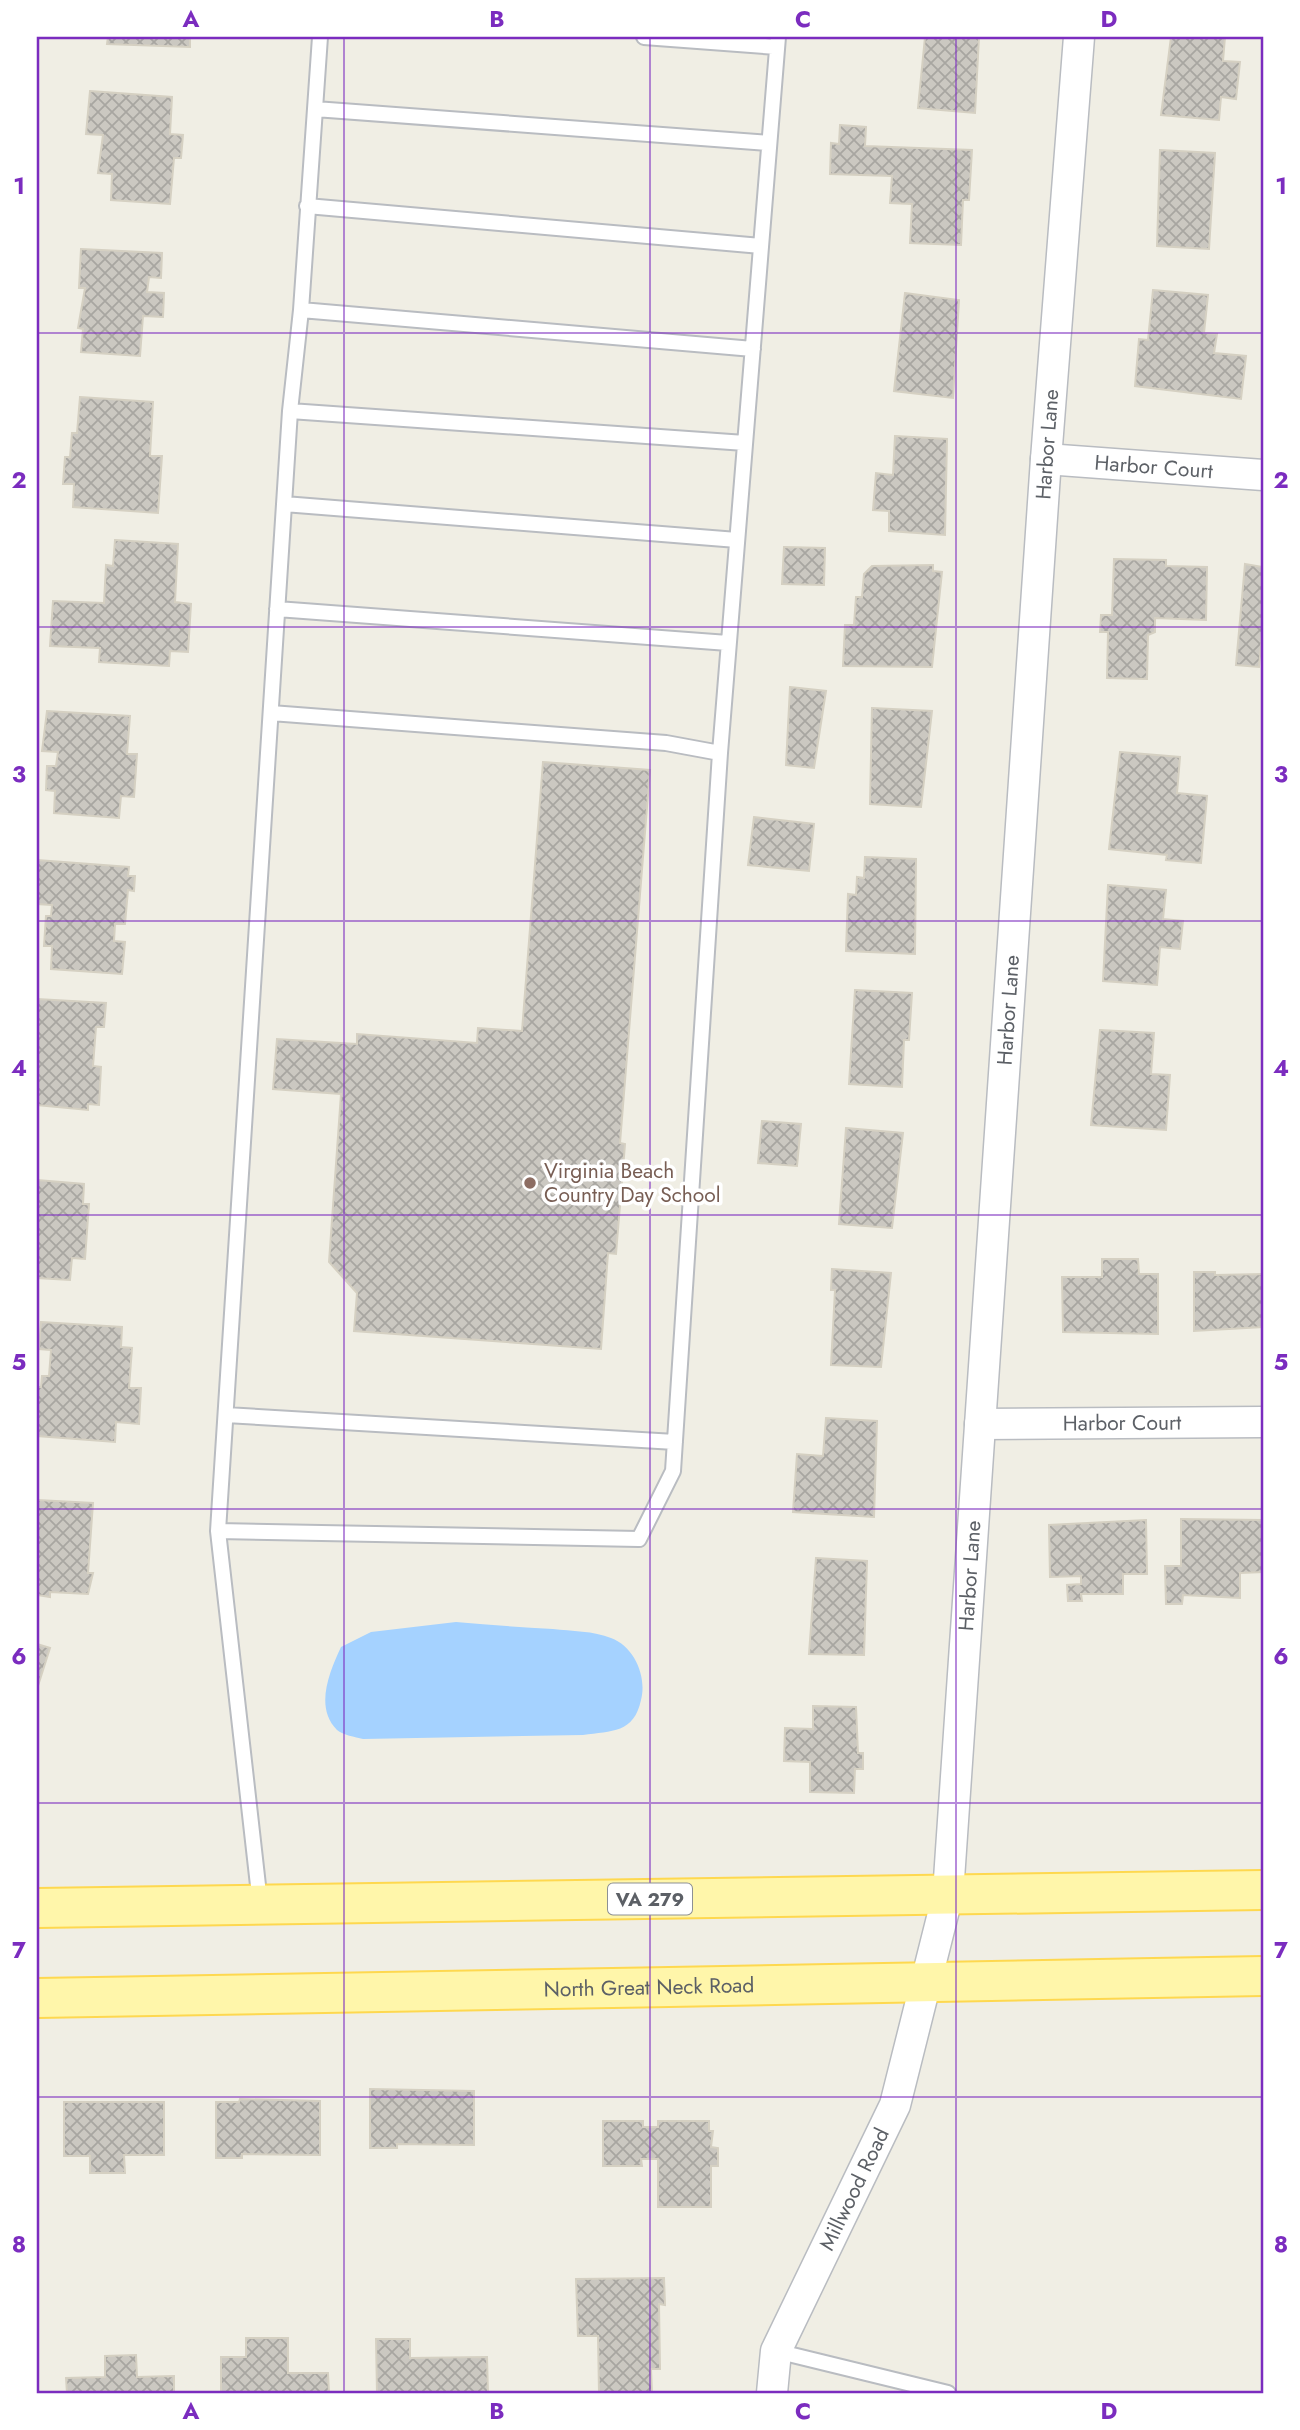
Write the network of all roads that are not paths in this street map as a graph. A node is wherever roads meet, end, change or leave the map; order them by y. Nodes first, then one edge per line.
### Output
1 (320, 37) edge
2 (644, 37) edge
3 (1079, 37) edge
4 (778, 42) edge
5 (315, 109) junction
6 (769, 143) junction
7 (307, 206) junction
8 (761, 246) junction
9 (300, 310) junction
10 (753, 349) junction
11 (290, 411) junction
12 (744, 443) junction
13 (1046, 459) junction
14 (1263, 475) edge
15 (284, 504) junction
16 (737, 540) junction
17 (277, 609) junction
18 (728, 643) junction
19 (271, 713) junction
20 (720, 753) junction
21 (226, 1415) junction
22 (1263, 1422) edge
23 (980, 1424) junction
24 (675, 1442) junction
25 (218, 1531) junction
26 (1263, 1890) edge
27 (948, 1894) junction
28 (260, 1904) junction
29 (37, 1908) edge
30 (1263, 1976) edge
31 (926, 1980) junction
32 (37, 1998) edge
33 (776, 2351) junction
34 (772, 2393) edge
35 (948, 2393) edge

1 - 5 lane
2 - 4 lane
3 - 13 street, Harbor Lane
4 - 6 lane
5 - 6 lane
5 - 7 lane
6 - 8 lane
7 - 8 lane
7 - 9 lane
8 - 10 lane
9 - 10 lane
9 - 11 lane
10 - 12 lane
11 - 12 lane
11 - 15 lane
12 - 16 lane
13 - 14 street, Harbor Court
13 - 23 street, Harbor Lane
15 - 16 lane
15 - 17 lane
16 - 18 lane
17 - 18 lane
17 - 19 lane
18 - 20 lane
19 - 20 lane
19 - 21 lane
20 - 24 lane
21 - 24 lane
21 - 25 lane
22 - 23 street, Harbor Court
23 - 27 street, Harbor Lane
24 - 25 lane
25 - 28 lane
26 - 27 main road, VA 279
27 - 28 main road, VA 279
27 - 31 street, Harbor Lane
28 - 29 main road, VA 279
30 - 31 main road, North Great Neck Road
31 - 32 main road, North Great Neck Road
31 - 33 street, Millwood Road
33 - 34 street, Millwood Road
33 - 35 lane

